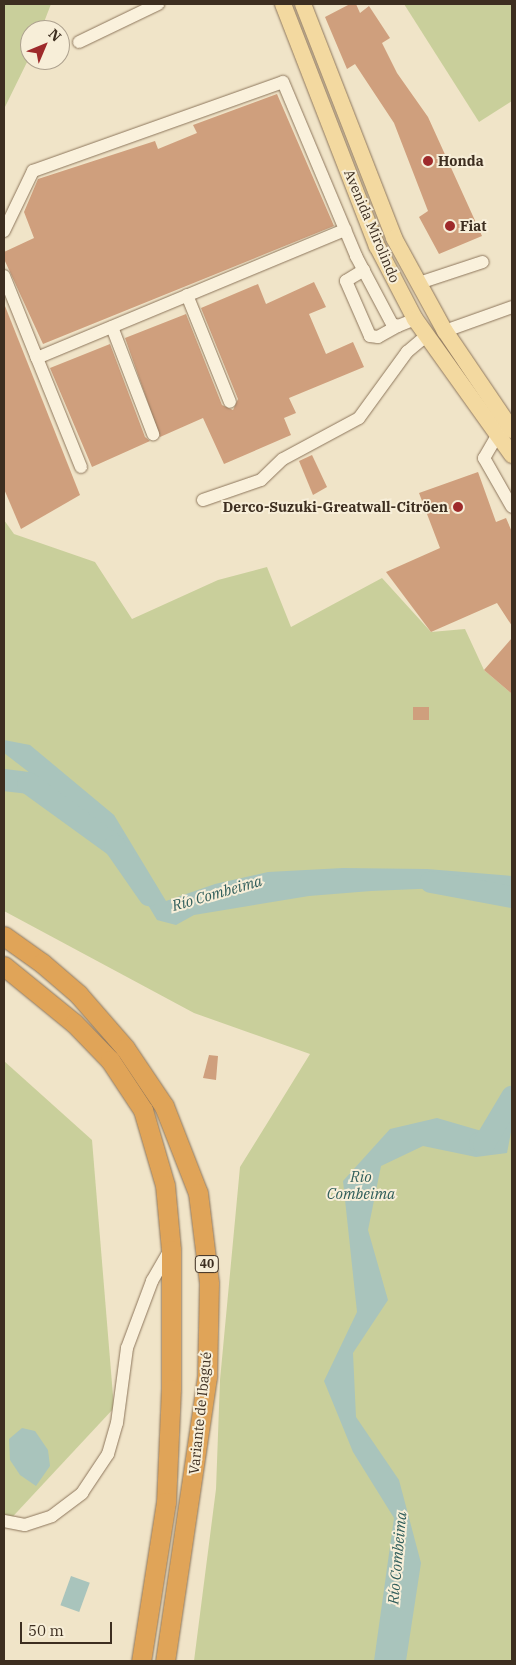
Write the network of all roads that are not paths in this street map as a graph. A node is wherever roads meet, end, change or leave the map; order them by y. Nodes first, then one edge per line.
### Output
1 (158, 4) edge
2 (283, 4) edge
3 (303, 4) edge
4 (79, 42) dead end
5 (345, 230) junction
6 (4, 231) edge
7 (378, 246) junction
8 (356, 256) junction
9 (483, 262) dead end
10 (364, 270) junction
11 (4, 276) edge
12 (419, 284) junction
13 (186, 295) junction
14 (512, 307) edge
15 (415, 319) junction
16 (398, 326) junction
17 (112, 327) junction
18 (444, 331) junction
19 (426, 336) junction
20 (37, 358) junction
21 (230, 402) dead end
22 (505, 432) edge
23 (153, 434) dead end
24 (512, 455) edge
25 (81, 467) dead end
26 (203, 500) dead end
27 (512, 507) edge
28 (4, 936) edge
29 (4, 966) edge
30 (171, 1250) junction
31 (4, 1521) edge
32 (141, 1661) edge
33 (165, 1661) edge

1 - 4 street
2 - 7 main road, Avenida Mirolindo
3 - 12 main road, Avenida Mirolindo
5 - 6 street
5 - 8 street
5 - 13 street
7 - 8 street
7 - 15 main road, Avenida Mirolindo
8 - 10 street
9 - 12 street
10 - 16 street
10 - 16 street
11 - 20 street
12 - 18 main road, Avenida Mirolindo
13 - 17 street
13 - 21 street
14 - 18 street
15 - 16 street
15 - 19 main road, Avenida Mirolindo
17 - 20 street
17 - 23 street
18 - 22 main road, Avenida Mirolindo
19 - 22 main road, Avenida Mirolindo
19 - 26 street
20 - 25 street
22 - 24 main road, Avenida Mirolindo
22 - 27 street
28 - 33 highway, Variante de Ibagué / 40
29 - 30 highway, Variante de Ibagué
30 - 31 street
30 - 32 highway, Variante de Ibagué

